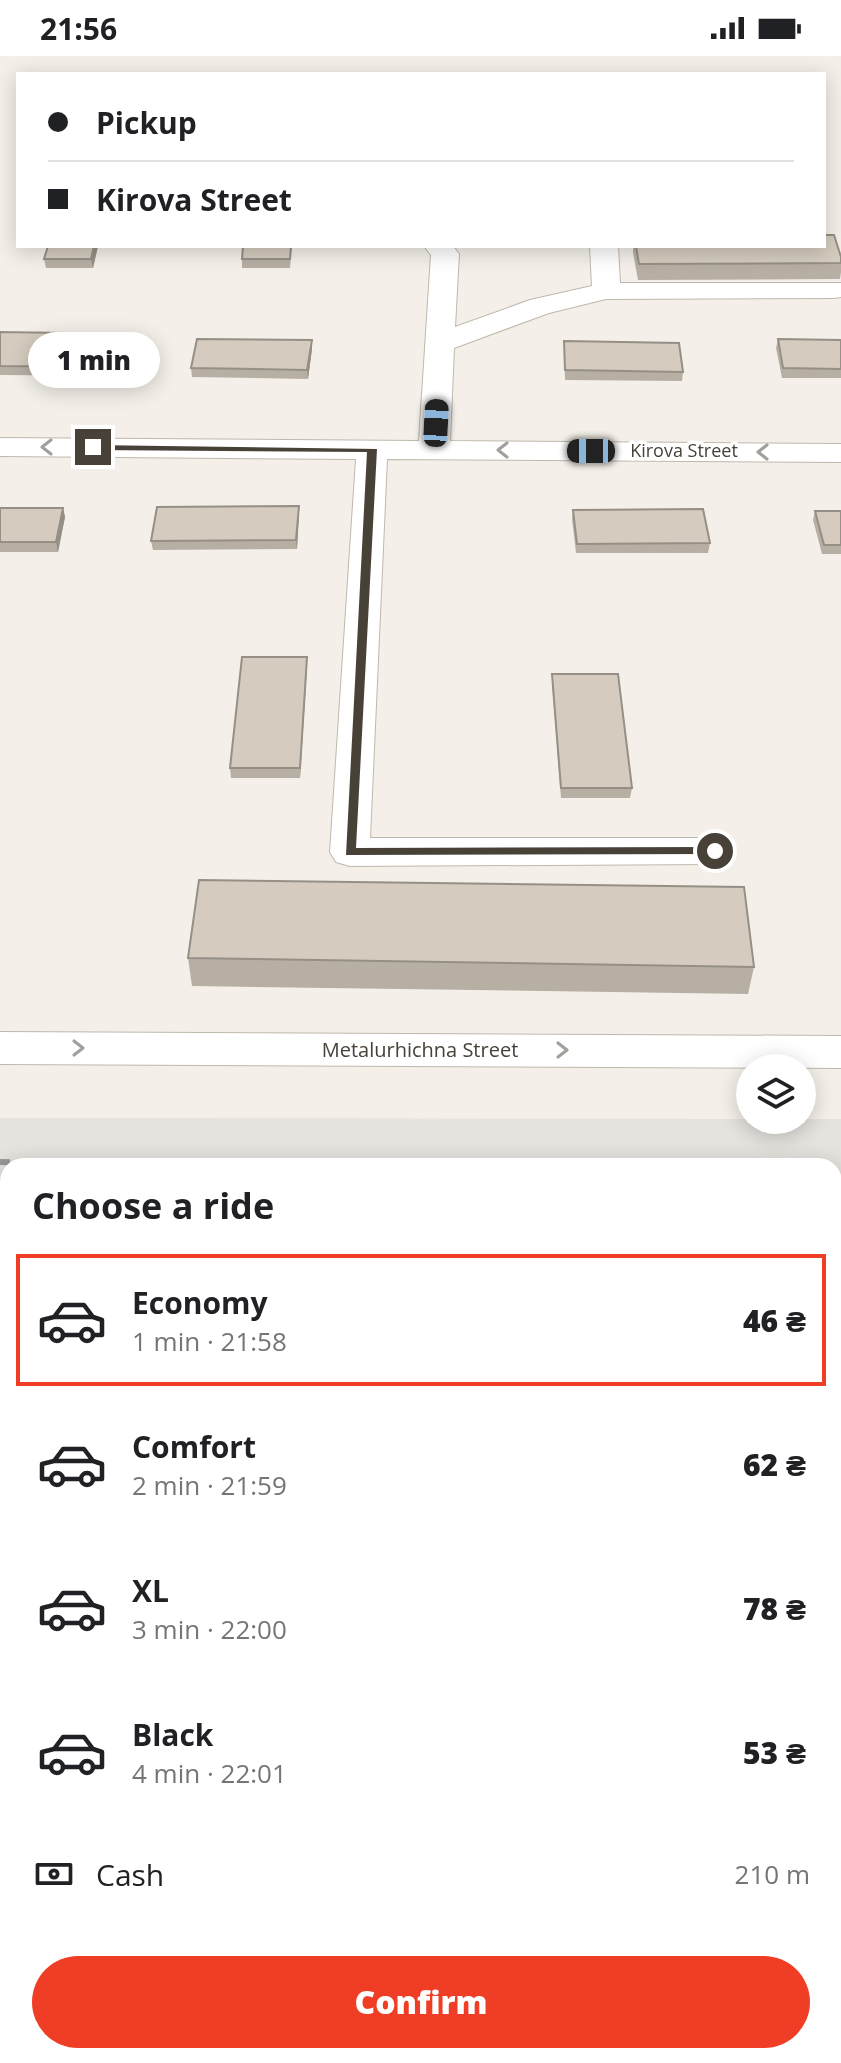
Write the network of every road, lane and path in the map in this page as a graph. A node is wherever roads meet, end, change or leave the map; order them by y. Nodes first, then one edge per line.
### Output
1 (440, 248) edge
2 (604, 248) edge
3 (834, 290) dead end
4 (606, 291) junction
5 (440, 343) junction
6 (0, 447) edge
7 (372, 449) junction
8 (434, 450) junction
9 (841, 453) edge
10 (715, 851) dead end
11 (0, 1048) edge
12 (841, 1052) edge

1 - 5 street
2 - 4 street
3 - 4 street
4 - 5 street
5 - 8 street
7 -> 6 street, Kirova Street
7 - 8 street, Kirova Street
7 - 10 street
9 -> 8 street, Kirova Street
11 -> 12 street, Metalurhichna Street

